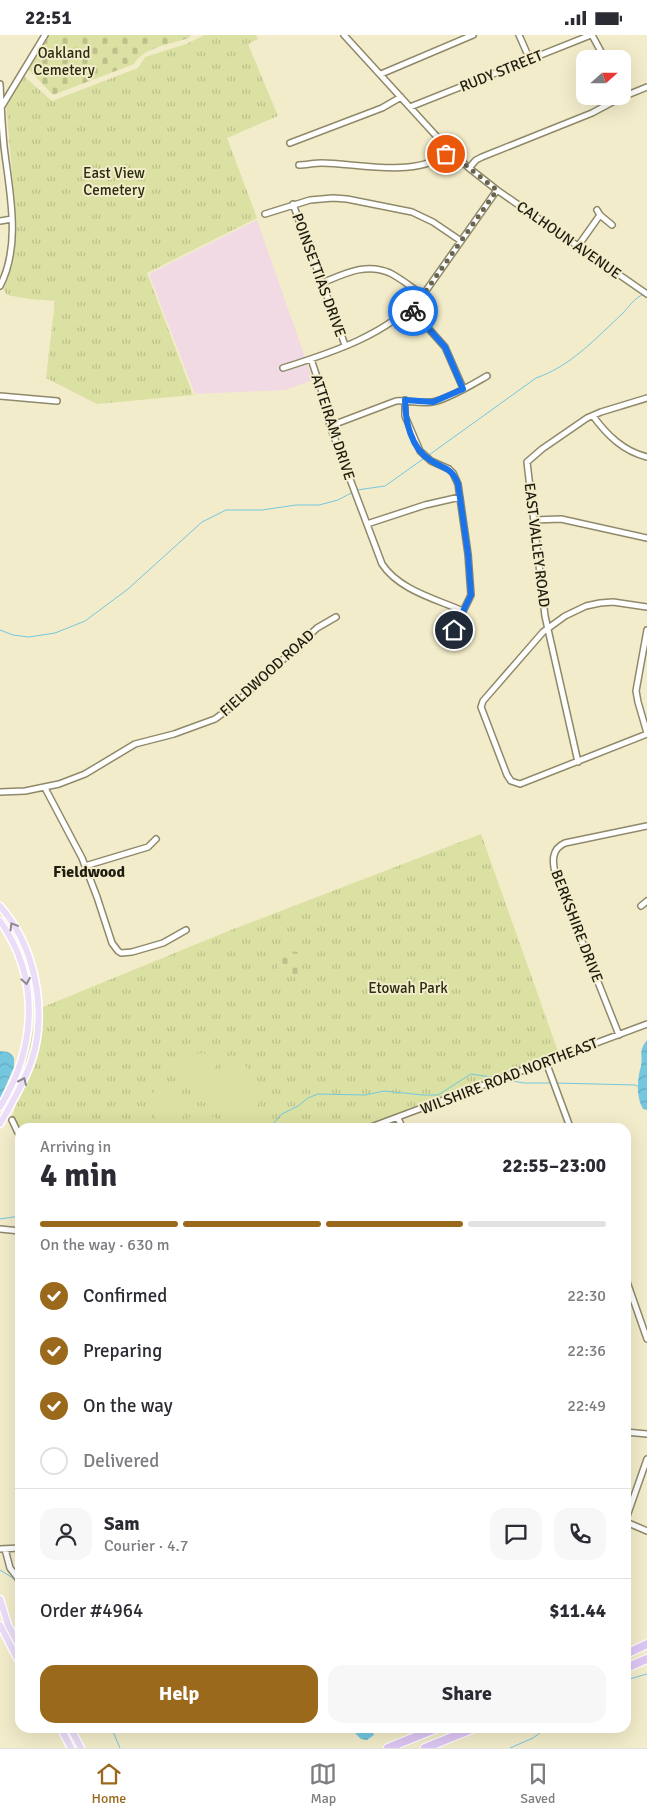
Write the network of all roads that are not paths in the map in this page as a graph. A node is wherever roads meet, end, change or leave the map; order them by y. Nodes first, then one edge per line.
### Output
1 (45, 35) edge
2 (344, 35) edge
3 (473, 35) edge
4 (519, 35) edge
5 (592, 35) edge
6 (600, 50) edge
7 (530, 60) junction
8 (381, 74) junction
9 (0, 84) edge
10 (647, 87) edge
11 (631, 91) edge
12 (401, 97) junction
13 (605, 105) edge
14 (410, 107) junction
15 (0, 108) edge
16 (290, 143) dead end
17 (450, 150) junction
18 (299, 165) dead end
19 (469, 168) junction
20 (497, 190) junction
21 (293, 204) junction
22 (265, 214) dead end
23 (12, 219) junction
24 (0, 221) edge
25 (612, 225) dead end
26 (461, 241) junction
27 (578, 246) junction
28 (322, 283) junction
29 (0, 286) edge
30 (647, 294) edge
31 (423, 295) junction
32 (411, 309) junction
33 (345, 345) junction
34 (311, 359) junction
35 (283, 368) dead end
36 (487, 376) dead end
37 (463, 389) junction
38 (0, 396) edge
39 (647, 398) edge
40 (405, 400) junction
41 (56, 401) dead end
42 (593, 415) junction
43 (330, 426) junction
44 (647, 457) edge
45 (460, 497) junction
46 (534, 520) junction
47 (367, 524) junction
48 (647, 538) edge
49 (647, 607) edge
50 (463, 611) junction
51 (336, 617) dead end
52 (548, 629) junction
53 (647, 630) edge
54 (453, 641) dead end
55 (647, 734) edge
56 (578, 762) junction
57 (45, 788) junction
58 (0, 792) edge
59 (647, 826) edge
60 (156, 839) dead end
61 (85, 866) junction
62 (647, 901) edge
63 (0, 906) edge
64 (641, 906) dead end
65 (0, 921) edge
66 (186, 930) dead end
67 (647, 1024) edge
68 (618, 1035) junction
69 (546, 1062) junction
70 (0, 1107) edge
71 (398, 1117) junction
72 (12, 1120) dead end
73 (381, 1123) edge
74 (400, 1123) edge
75 (569, 1123) edge
76 (0, 1124) edge
77 (15, 1126) edge
78 (0, 1229) edge
79 (15, 1230) edge
80 (631, 1299) edge
81 (647, 1339) edge
82 (631, 1432) edge
83 (647, 1434) edge
84 (647, 1459) edge
85 (631, 1505) edge
86 (631, 1523) edge
87 (647, 1531) edge
88 (15, 1548) edge
89 (2, 1549) edge
90 (15, 1574) edge
91 (0, 1599) edge
92 (0, 1625) edge
93 (15, 1638) edge
94 (647, 1644) edge
95 (631, 1652) edge
96 (15, 1654) edge
97 (647, 1659) edge
98 (631, 1666) edge
99 (63, 1733) edge
100 (73, 1733) edge
101 (425, 1733) edge
102 (462, 1733) edge
103 (71, 1748) edge
104 (81, 1748) edge
105 (388, 1748) edge
106 (425, 1748) edge

1 - 15 street
2 - 8 street, CALHOUN AVENUE
3 - 8 street
4 - 7 street
5 - 6 street
5 - 7 street, RUDY STREET
7 - 14 street, RUDY STREET
8 - 12 street, CALHOUN AVENUE
9 - 15 street
10 - 11 street
12 - 14 street, CALHOUN AVENUE
12 - 16 street
13 - 19 street
14 - 17 street, CALHOUN AVENUE
15 - 23 street
17 - 18 street
17 - 19 street, CALHOUN AVENUE
19 - 20 street, CALHOUN AVENUE
20 - 26 street, ATTEIRAM DRIVE
20 - 27 street, CALHOUN AVENUE
21 - 22 street
21 - 26 street
21 - 28 street, POINSETTIAS DRIVE
23 - 24 street
23 - 29 street
25 - 27 street
26 - 31 street, ATTEIRAM DRIVE
27 - 30 street, CALHOUN AVENUE
28 - 31 street
28 - 33 street, POINSETTIAS DRIVE
31 - 32 street, ATTEIRAM DRIVE
32 - 33 street, ATTEIRAM DRIVE
32 - 37 street
33 - 34 street, ATTEIRAM DRIVE
34 - 35 street
34 - 43 street, ATTEIRAM DRIVE
36 - 37 street
37 - 40 street
38 - 41 street
39 - 42 street, EAST VALLEY ROAD
40 - 43 street
40 - 45 street
42 - 44 street
42 - 46 street, EAST VALLEY ROAD
43 - 47 street, ATTEIRAM DRIVE
45 - 47 street
45 - 50 street
46 - 48 street
46 - 52 street, EAST VALLEY ROAD
47 - 50 street, ATTEIRAM DRIVE
49 - 52 street
50 - 54 street
51 - 57 street, FIELDWOOD ROAD
52 - 56 street, EAST VALLEY ROAD
52 - 56 street
53 - 55 street
55 - 56 street
57 - 58 street, FIELDWOOD ROAD
57 - 61 street
59 - 68 street, BERKSHIRE DRIVE
60 - 61 street
61 - 66 street
62 - 64 street
76 -> 63 main road
65 -> 70 main road
67 - 68 street, WILSHIRE ROAD NORTHEAST
68 - 69 street, WILSHIRE ROAD NORTHEAST
69 - 71 street, WILSHIRE ROAD NORTHEAST
69 - 75 street
71 - 73 street, WILSHIRE ROAD NORTHEAST
71 - 74 street
72 - 77 street
78 - 79 street
80 - 81 street
82 - 83 street
84 - 85 street
86 - 87 street
88 - 89 street
89 - 90 street
91 - 93 main road
92 - 96 main road
94 - 95 highway
97 - 98 highway
99 - 103 main road
100 - 104 main road
101 - 105 highway
102 - 106 highway

